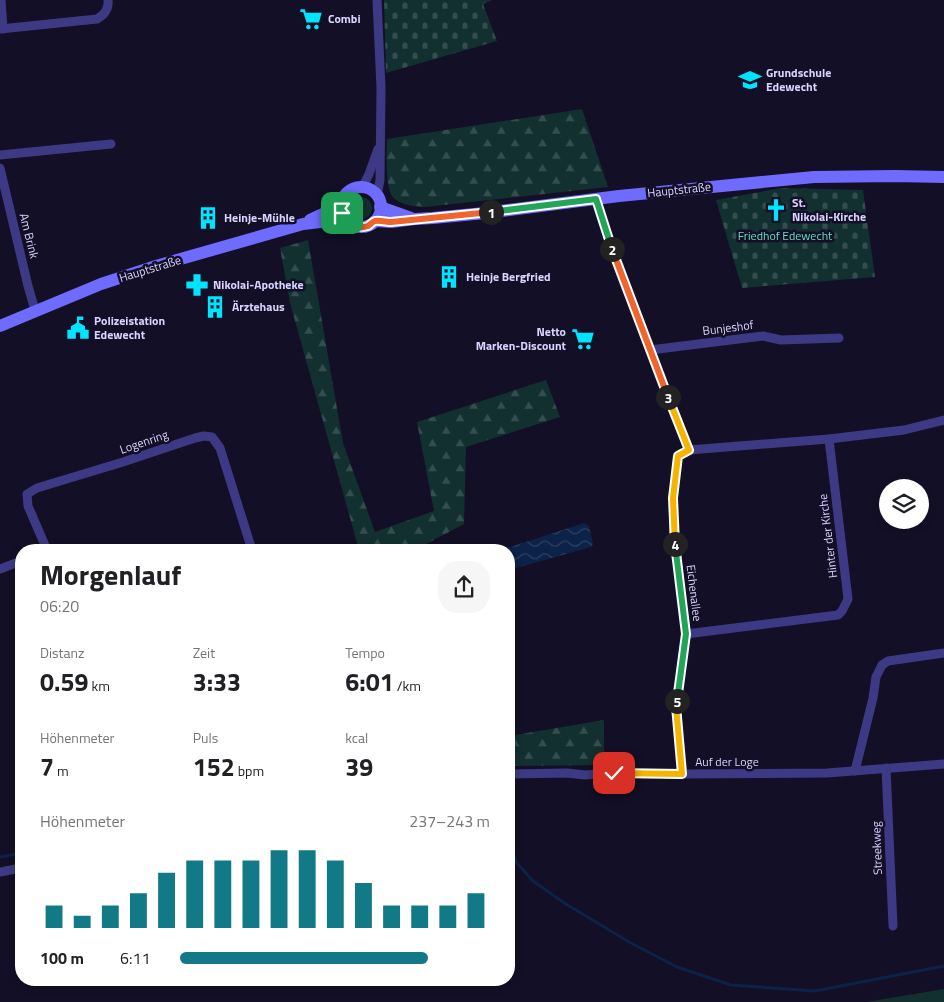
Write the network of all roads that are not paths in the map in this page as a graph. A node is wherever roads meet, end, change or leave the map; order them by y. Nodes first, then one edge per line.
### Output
1 (1, 0) edge
2 (108, 0) edge
3 (377, 0) edge
4 (2, 29) edge
5 (380, 141) junction
6 (111, 144) dead end
7 (0, 155) edge
8 (0, 168) edge
9 (944, 177) edge
10 (362, 188) junction
11 (596, 199) junction
12 (379, 201) junction
13 (343, 212) junction
14 (415, 219) junction
15 (375, 221) junction
16 (35, 310) junction
17 (0, 326) edge
18 (839, 338) dead end
19 (650, 350) junction
20 (944, 420) edge
21 (829, 439) junction
22 (689, 450) junction
23 (44, 544) edge
24 (250, 544) edge
25 (15, 563) edge
26 (0, 569) edge
27 (686, 634) junction
28 (944, 653) edge
29 (944, 764) edge
30 (886, 768) junction
31 (855, 771) junction
32 (515, 774) edge
33 (682, 774) junction
34 (15, 869) edge
35 (0, 872) edge
36 (893, 926) dead end

1 - 4 street
2 - 4 street
3 - 5 street
5 - 10 street
5 - 12 street
6 - 7 street
8 - 16 street, Am Brink
9 - 11 main road, Hauptstraße
10 - 12 main road
10 - 13 main road
11 - 14 main road, Hauptstraße
11 - 19 street
12 - 14 main road, Hauptstraße
12 - 15 main road
13 - 15 main road
13 - 16 main road, Hauptstraße
14 - 15 main road, Hauptstraße
16 - 17 main road, Hauptstraße
18 - 19 street, Bunjeshof
19 - 22 street
20 - 21 street
21 - 22 street
21 - 27 street, Hinter der Kirche
22 - 27 street, Eichenallee
23 - 24 street, Logenring
25 - 26 street
27 - 33 street, Eichenallee
28 - 31 street
29 - 30 street, Auf der Loge
30 - 31 street, Auf der Loge
30 - 36 street, Streekweg
31 - 33 street, Auf der Loge
32 - 33 street, Auf der Loge
34 - 35 street

